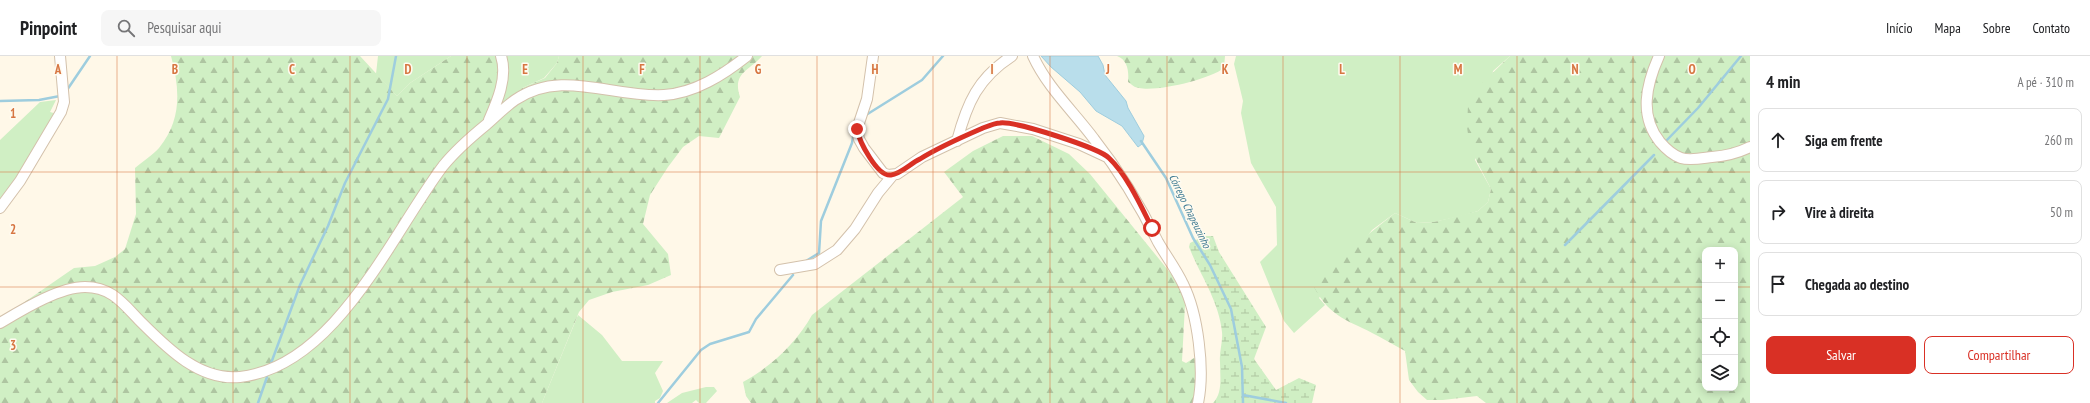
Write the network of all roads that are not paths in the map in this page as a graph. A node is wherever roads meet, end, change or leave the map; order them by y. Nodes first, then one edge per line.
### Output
1 (60, 56) edge
2 (501, 56) edge
3 (747, 56) edge
4 (873, 56) edge
5 (1012, 56) edge
6 (1033, 56) edge
7 (1659, 56) edge
8 (487, 124) junction
9 (956, 141) junction
10 (1750, 147) edge
11 (1109, 158) junction
12 (893, 175) junction
13 (0, 208) edge
14 (780, 270) dead end
15 (0, 323) edge
16 (1198, 403) edge

1 - 13 street
2 - 8 street
3 - 8 street
4 - 12 street
5 - 9 street
6 - 11 street
7 - 10 street
8 - 15 street
9 - 11 street
9 - 12 street
11 - 16 street
12 - 14 street

